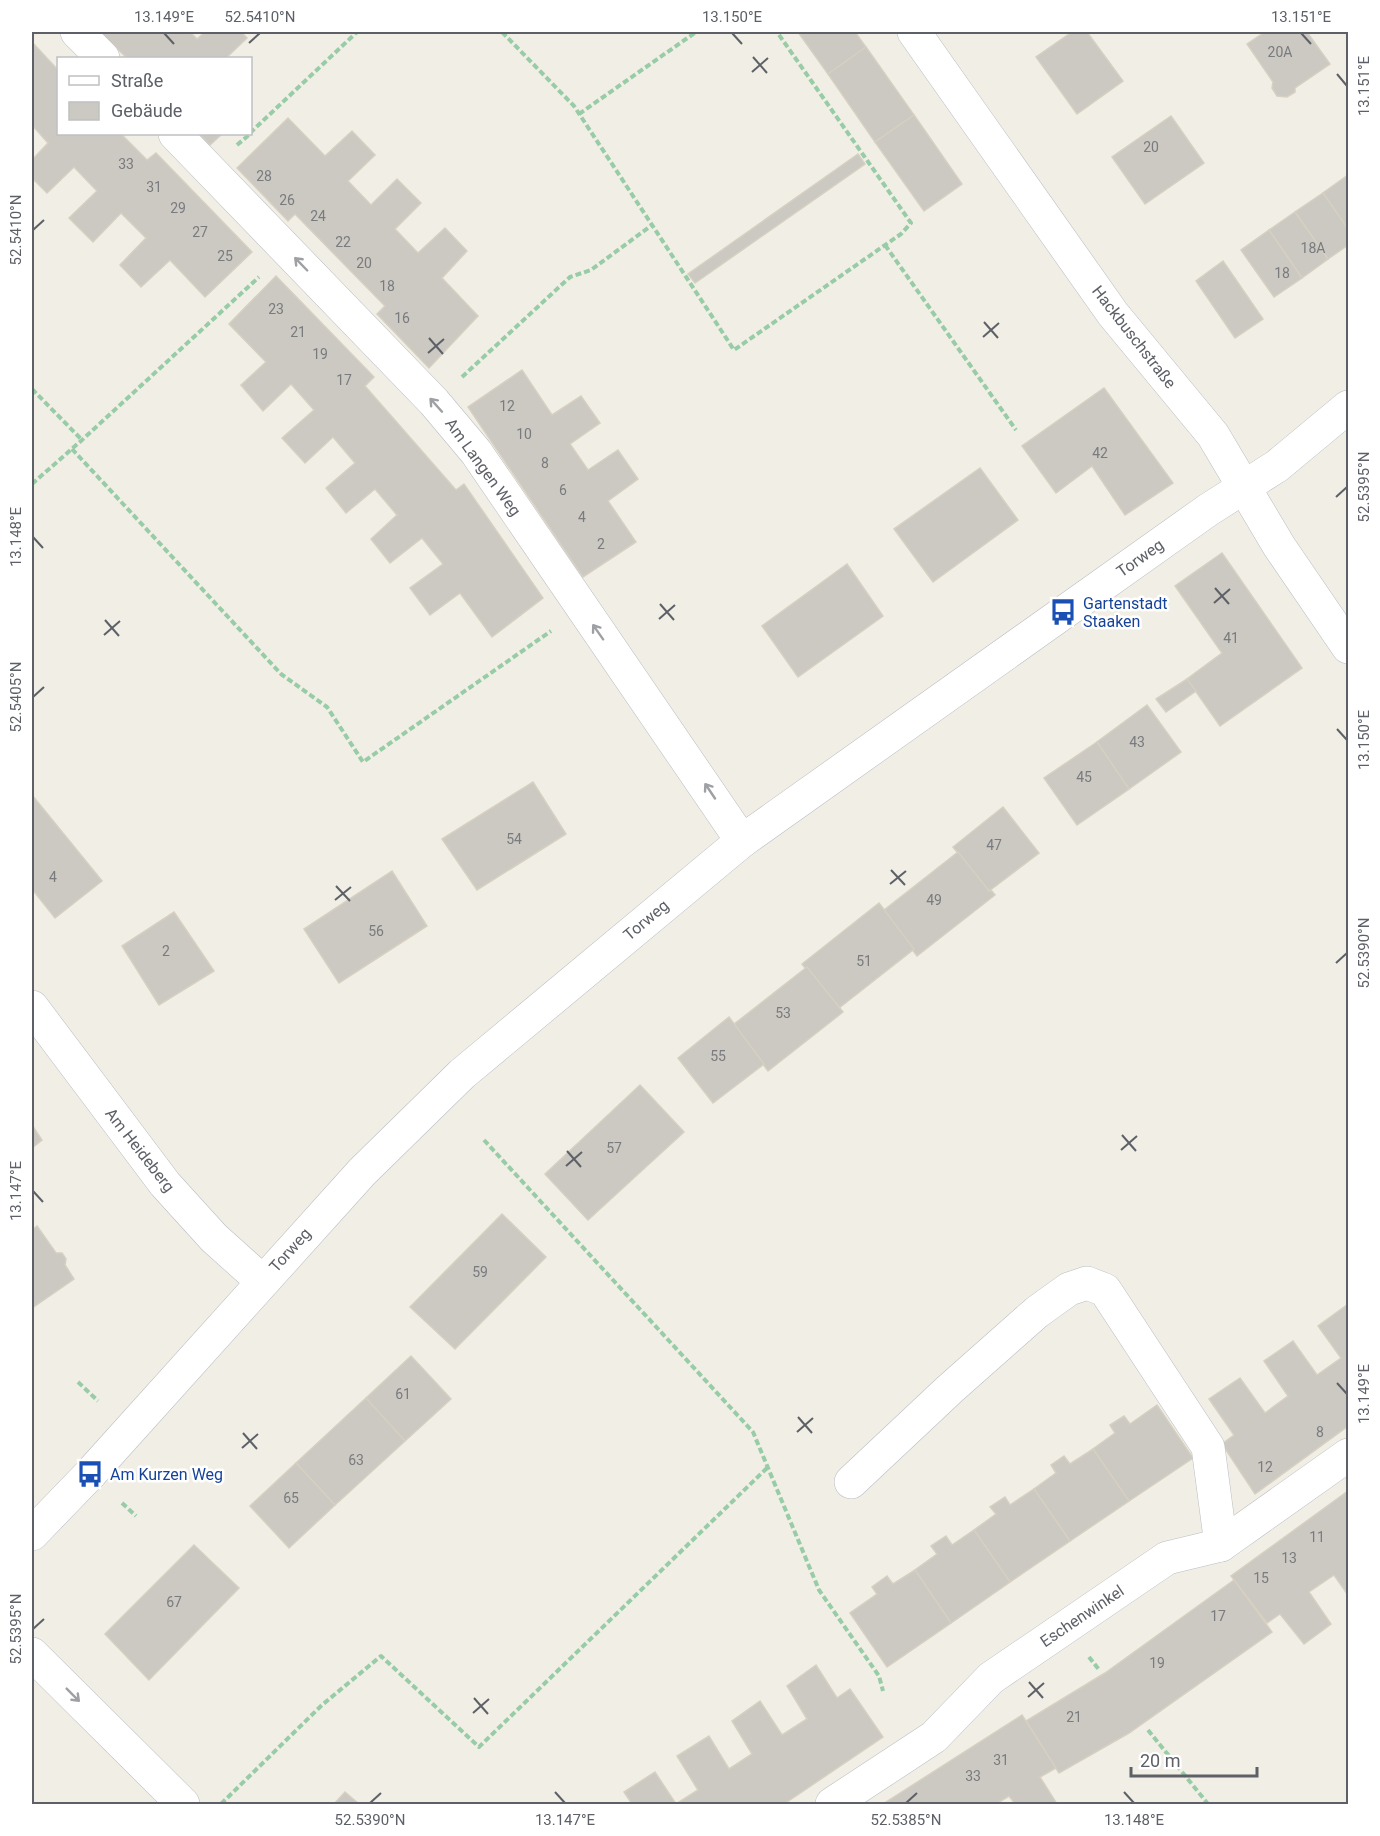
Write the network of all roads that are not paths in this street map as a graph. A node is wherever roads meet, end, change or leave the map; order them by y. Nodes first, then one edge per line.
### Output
1 (77, 32) edge
2 (914, 32) edge
3 (102, 57) edge
4 (176, 135) edge
5 (1348, 406) edge
6 (1245, 487) junction
7 (1348, 647) edge
8 (742, 841) junction
9 (32, 1007) edge
10 (262, 1281) junction
11 (1348, 1455) edge
12 (851, 1482) dead end
13 (32, 1534) edge
14 (1221, 1545) junction
15 (32, 1654) edge
16 (183, 1804) edge
17 (832, 1804) edge

1 - 3 street
2 - 6 street, Hackbuschstraße
8 -> 4 street, Am Langen Weg
5 - 6 street, Torweg
6 - 7 street, Hackbuschstraße
6 - 8 street, Torweg
8 - 10 street, Torweg
9 - 10 street, Am Heideberg
10 - 13 street, Torweg
11 - 14 street, Eschenwinkel
12 - 14 street
14 - 17 street, Eschenwinkel
15 -> 16 street

